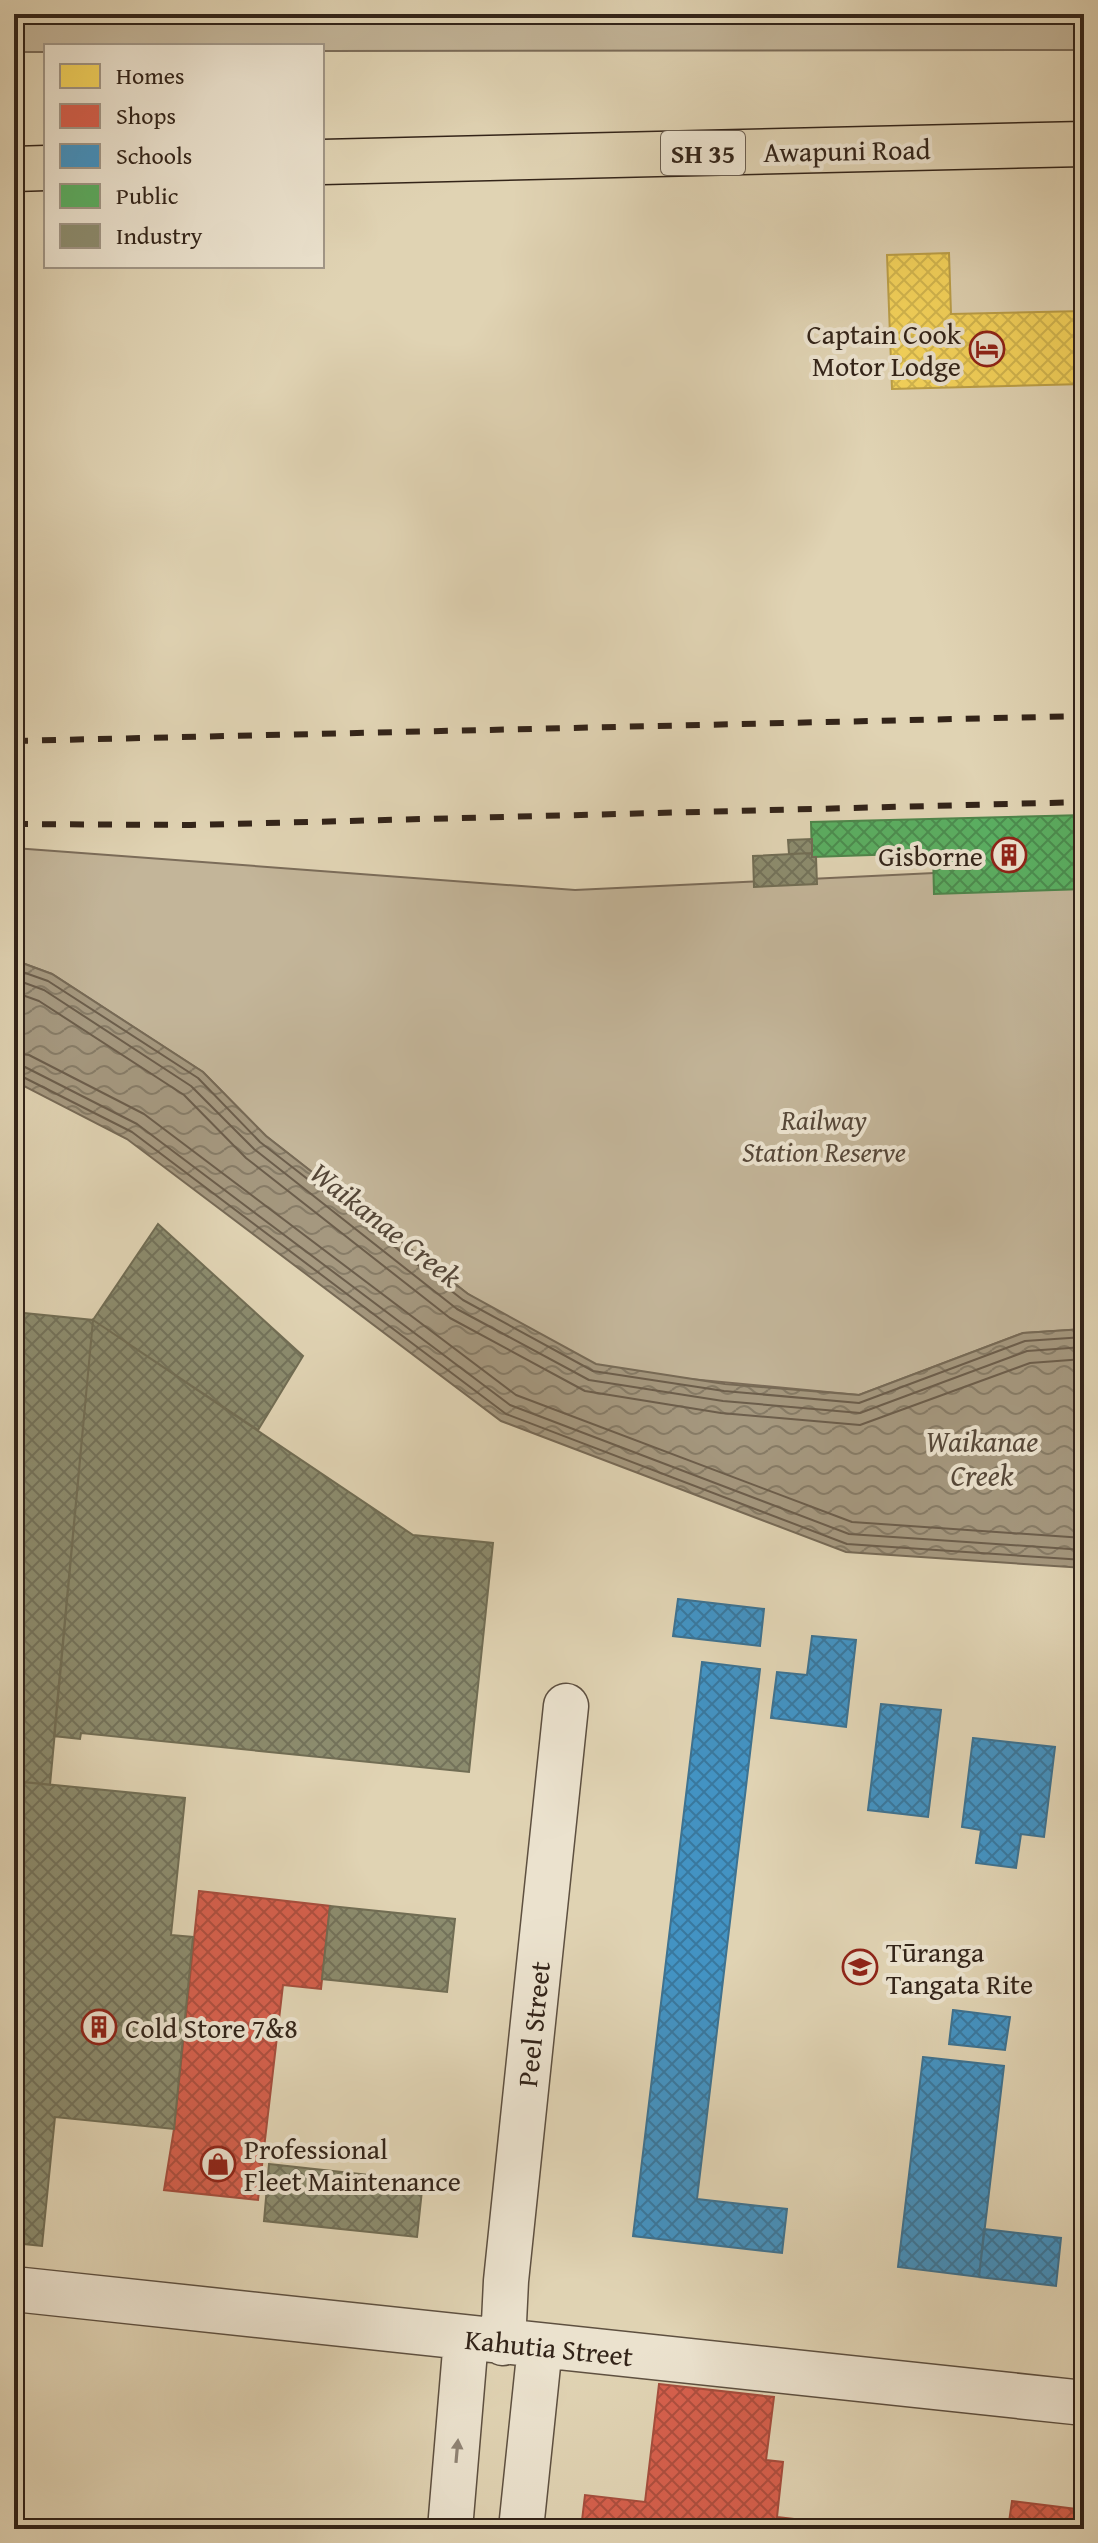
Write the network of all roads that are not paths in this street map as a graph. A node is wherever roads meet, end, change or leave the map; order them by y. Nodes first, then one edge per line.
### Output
1 (1084, 144) edge
2 (324, 162) edge
3 (44, 168) edge
4 (14, 169) edge
5 (566, 1706) dead end
6 (14, 2289) edge
7 (503, 2342) junction
8 (1084, 2403) edge
9 (450, 2529) edge
10 (521, 2529) edge

1 - 2 highway, Awapuni Road / SH 35
3 - 4 highway
5 - 7 street, Peel Street
6 - 7 street, Kahutia Street
7 - 8 street, Kahutia Street
9 -> 7 street, Peel Street
7 - 10 street, Peel Street

